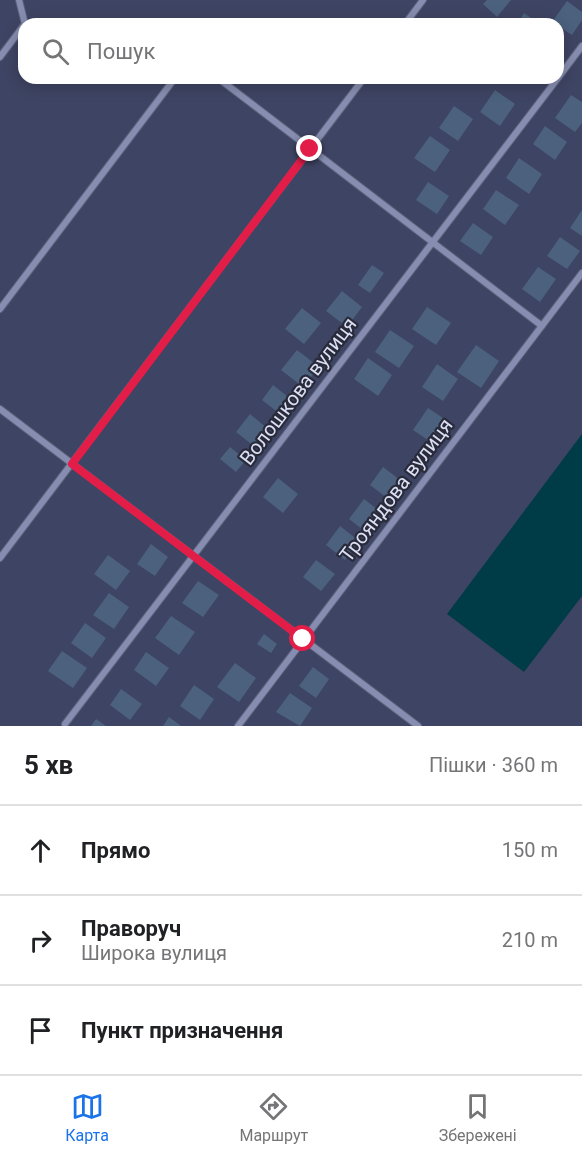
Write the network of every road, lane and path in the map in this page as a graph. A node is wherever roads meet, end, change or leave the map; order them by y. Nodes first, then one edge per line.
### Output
1 (20, 0) edge
2 (423, 0) edge
3 (23, 18) edge
4 (410, 18) edge
5 (18, 33) edge
6 (582, 46) edge
7 (0, 57) edge
8 (564, 70) edge
9 (170, 84) edge
10 (226, 84) edge
11 (359, 84) edge
12 (553, 84) edge
13 (310, 149) junction
14 (431, 243) junction
15 (582, 273) edge
16 (0, 309) edge
17 (542, 326) junction
18 (0, 409) edge
19 (72, 464) junction
20 (192, 557) junction
21 (0, 558) edge
22 (303, 639) junction
23 (65, 724) dead end
24 (237, 726) edge
25 (418, 726) edge

1 - 3 street
2 - 4 street
5 - 7 street
6 - 8 street, Волошкова вулиця
9 - 16 street
10 - 13 street
11 - 13 street
12 - 14 street, Волошкова вулиця
13 - 14 street
13 - 19 street
14 - 17 street
14 - 20 street, Волошкова вулиця
15 - 17 street, Трояндова вулиця
17 - 22 street, Трояндова вулиця
18 - 19 street
19 - 20 street
19 - 21 street
20 - 22 street
20 - 23 street, Волошкова вулиця
22 - 24 street, Трояндова вулиця
22 - 25 street

